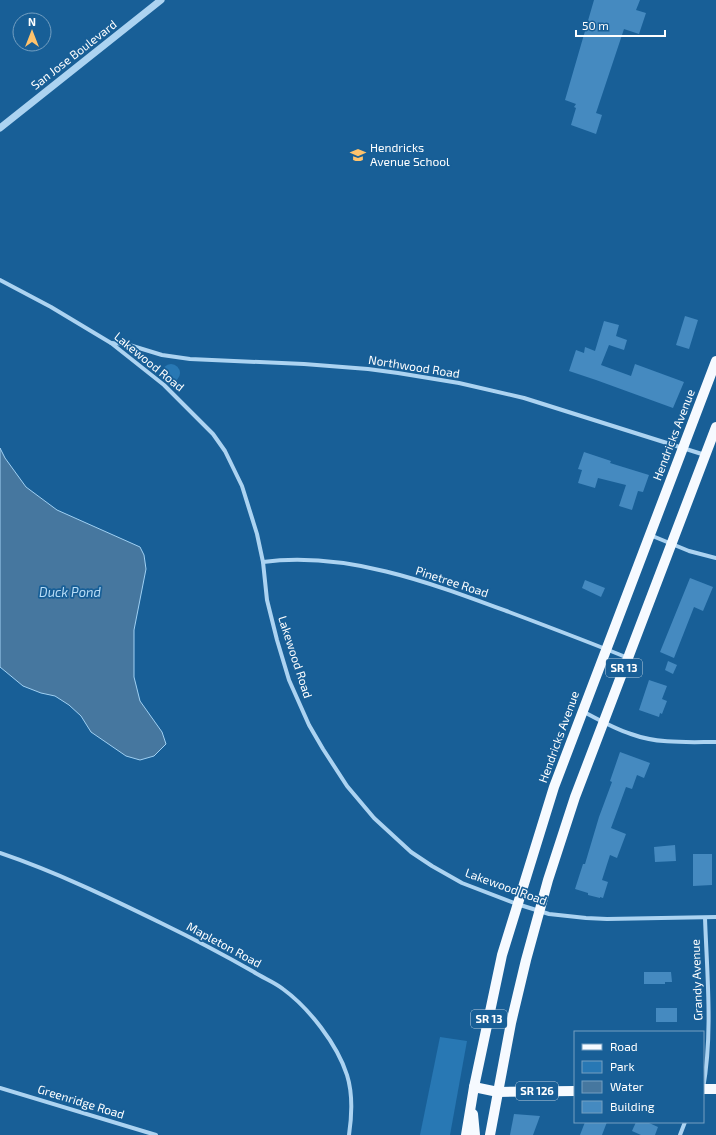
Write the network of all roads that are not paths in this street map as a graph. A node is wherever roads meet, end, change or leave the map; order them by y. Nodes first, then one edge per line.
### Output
1 (161, 0) edge
2 (0, 128) edge
3 (0, 280) edge
4 (111, 343) junction
5 (716, 361) edge
6 (716, 427) edge
7 (683, 448) junction
8 (706, 455) junction
9 (650, 535) junction
10 (672, 544) junction
11 (716, 558) edge
12 (263, 562) junction
13 (607, 649) junction
14 (628, 658) junction
15 (582, 711) junction
16 (603, 722) junction
17 (716, 742) edge
18 (0, 852) edge
19 (517, 904) junction
20 (540, 911) junction
21 (716, 917) edge
22 (705, 918) junction
23 (704, 1083) edge
24 (474, 1087) junction
25 (0, 1088) edge
26 (704, 1089) edge
27 (716, 1089) edge
28 (574, 1091) edge
29 (498, 1092) junction
30 (472, 1100) junction
31 (685, 1123) edge
32 (156, 1135) edge
33 (349, 1135) edge
34 (466, 1135) edge
35 (475, 1135) edge
36 (490, 1135) edge
37 (680, 1135) edge

1 - 2 street, San Jose Boulevard
3 - 4 street, Lakewood Road
4 - 7 street, Northwood Road
4 - 12 street, Lakewood Road
5 - 7 main road, Hendricks Avenue / SR 13
6 - 8 main road, SR 13
7 - 8 street, Northwood Road
7 - 9 main road, Hendricks Avenue / SR 13
8 - 10 main road, SR 13
9 - 10 street
9 - 13 main road, Hendricks Avenue / SR 13
10 - 11 street
10 - 14 main road, SR 13
12 - 13 street, Pinetree Road
12 - 19 street, Lakewood Road
13 - 14 street, Pinetree Road
13 - 15 main road, Hendricks Avenue / SR 13
14 - 16 main road, SR 13
15 - 16 street
15 - 19 main road, Hendricks Avenue / SR 13
16 - 17 street
16 - 20 main road, SR 13
18 - 33 street, Mapleton Road
19 - 20 street, Lakewood Road
19 - 24 main road, Hendricks Avenue / SR 13
20 - 22 street, Lakewood Road
20 - 29 main road, SR 13
21 - 22 street, Lakewood Road
22 - 23 street, Grandy Avenue
24 - 29 main road, SR 126
24 - 30 main road, Hendricks Avenue / SR 13
25 - 32 street, Greenridge Road
26 - 27 main road
28 - 29 main road, SR 126
29 - 36 main road, SR 13
30 - 34 main road, Hendricks Avenue / SR 13
30 - 35 main road
31 - 37 street

